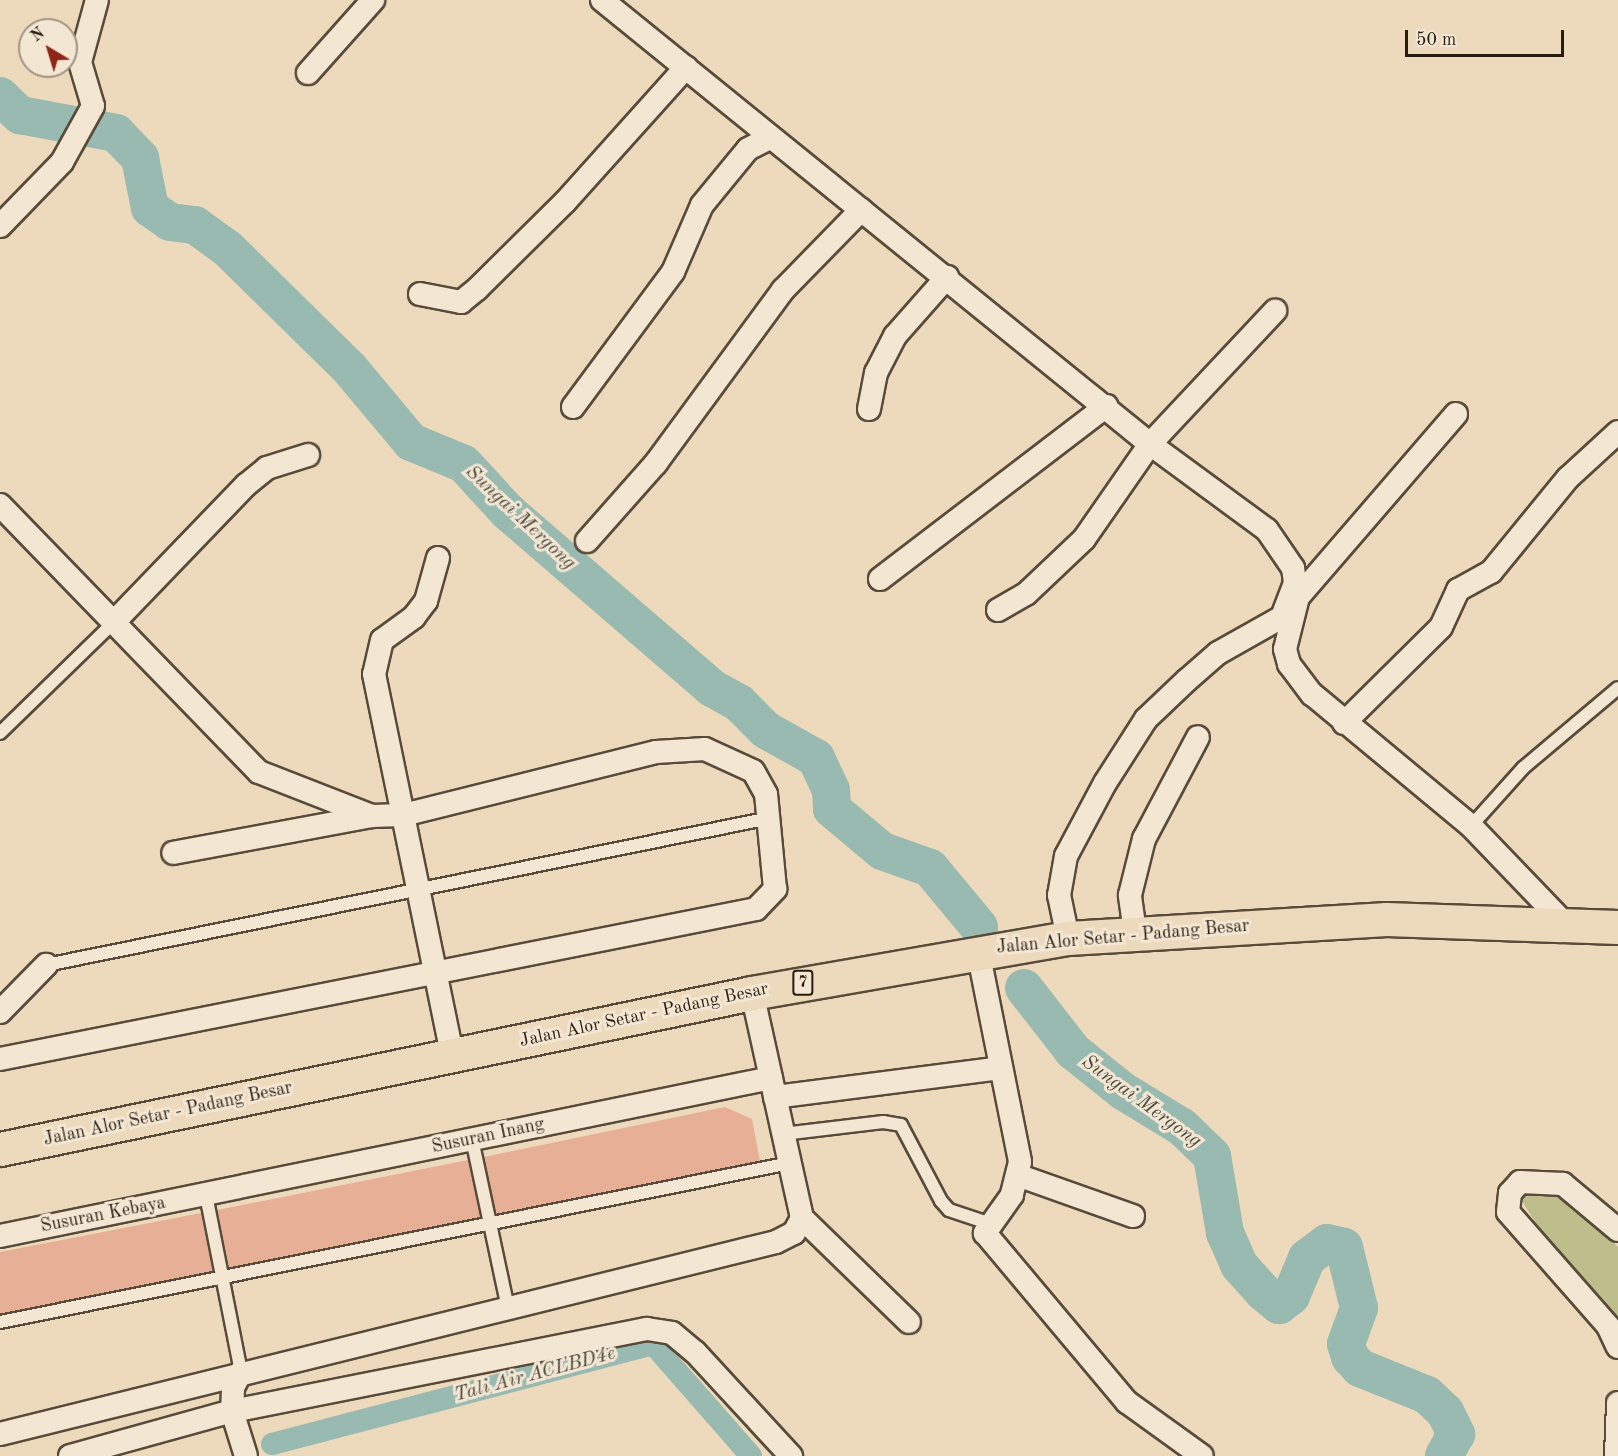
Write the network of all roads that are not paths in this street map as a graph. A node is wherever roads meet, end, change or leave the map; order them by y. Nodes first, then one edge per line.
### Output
1 (98, 0) edge
2 (373, 0) edge
3 (602, 0) edge
4 (686, 67) junction
5 (308, 73) dead end
6 (770, 138) junction
7 (861, 210) junction
8 (0, 226) edge
9 (947, 277) junction
10 (420, 294) dead end
11 (1275, 311) dead end
12 (1106, 406) junction
13 (573, 407) dead end
14 (868, 409) dead end
15 (1456, 414) dead end
16 (1618, 432) edge
17 (1150, 444) junction
18 (308, 455) dead end
19 (0, 505) edge
20 (587, 541) dead end
21 (438, 558) dead end
22 (880, 579) dead end
23 (998, 610) dead end
24 (1282, 616) junction
25 (115, 621) junction
26 (1285, 649) junction
27 (1618, 688) edge
28 (1344, 723) junction
29 (0, 733) edge
30 (1198, 737) dead end
31 (403, 815) junction
32 (372, 816) junction
33 (770, 818) junction
34 (1471, 826) junction
35 (173, 853) dead end
36 (418, 893) junction
37 (1562, 921) junction
38 (1618, 927) edge
39 (1135, 932) junction
40 (1068, 938) junction
41 (978, 951) junction
42 (46, 965) joint
43 (434, 971) junction
44 (752, 993) junction
45 (0, 1012) edge
46 (452, 1055) junction
47 (0, 1059) edge
48 (1001, 1068) junction
49 (773, 1088) junction
50 (783, 1134) junction
51 (472, 1139) junction
52 (0, 1149) edge
53 (790, 1163) junction
54 (1020, 1176) junction
55 (206, 1195) junction
56 (1133, 1216) dead end
57 (802, 1218) junction
58 (988, 1223) junction
59 (490, 1225) junction
60 (1618, 1230) edge
61 (0, 1236) edge
62 (223, 1279) junction
63 (508, 1309) junction
64 (0, 1322) edge
65 (909, 1322) dead end
66 (1618, 1347) edge
67 (240, 1372) junction
68 (1618, 1403) edge
69 (232, 1411) junction
70 (0, 1434) edge
71 (70, 1456) edge
72 (246, 1456) edge
73 (791, 1456) edge
74 (1202, 1456) edge
75 (1616, 1456) edge

1 - 8 street
2 - 5 street
3 - 4 street
4 - 6 street
4 - 10 street
6 - 7 street
6 - 13 street
7 - 9 street
7 - 20 street
9 - 12 street
9 - 14 street
11 - 17 street
12 - 17 street
12 - 22 street
15 - 26 street
16 - 28 street
17 - 23 street
17 - 24 street
18 - 25 street
19 - 25 street
21 - 31 street
24 - 26 street
24 - 40 street
25 - 29 lane
25 - 32 street
26 - 28 street
27 - 34 lane
28 - 34 street
30 - 39 street
31 - 32 street
31 - 33 street
31 - 36 street
32 - 35 street
33 - 36 lane
33 - 43 street
34 - 37 street
36 - 42 lane
36 - 43 street
37 - 38 main road, Jalan Alor Setar - Padang Besar / 7
37 - 39 main road, Jalan Alor Setar - Padang Besar / 7
39 - 40 main road, Jalan Alor Setar - Padang Besar / 7
40 - 41 main road, Jalan Alor Setar - Padang Besar / 7
41 - 44 main road, Jalan Alor Setar - Padang Besar / 7
41 - 48 street
42 - 45 street
43 - 46 street
43 - 47 street
44 - 46 main road, Jalan Alor Setar - Padang Besar / 7
44 - 49 street
46 - 52 main road, Jalan Alor Setar - Padang Besar / 7
48 - 49 street, Susuran Inang
48 - 54 street
49 - 50 street
49 - 51 street, Susuran Inang
50 - 53 street
50 - 58 lane
51 - 55 street, Susuran Inang
51 - 59 lane
53 - 57 street
53 - 59 lane
54 - 56 street
54 - 58 street
55 - 61 street, Susuran Kebaya
55 - 62 lane
57 - 63 street
57 - 65 street
58 - 74 street
59 - 62 lane
59 - 63 lane
60 - 66 street
62 - 64 lane
62 - 67 lane
63 - 67 street
67 - 69 street
67 - 70 street
68 - 75 street
69 - 71 street
69 - 72 street
69 - 73 street

